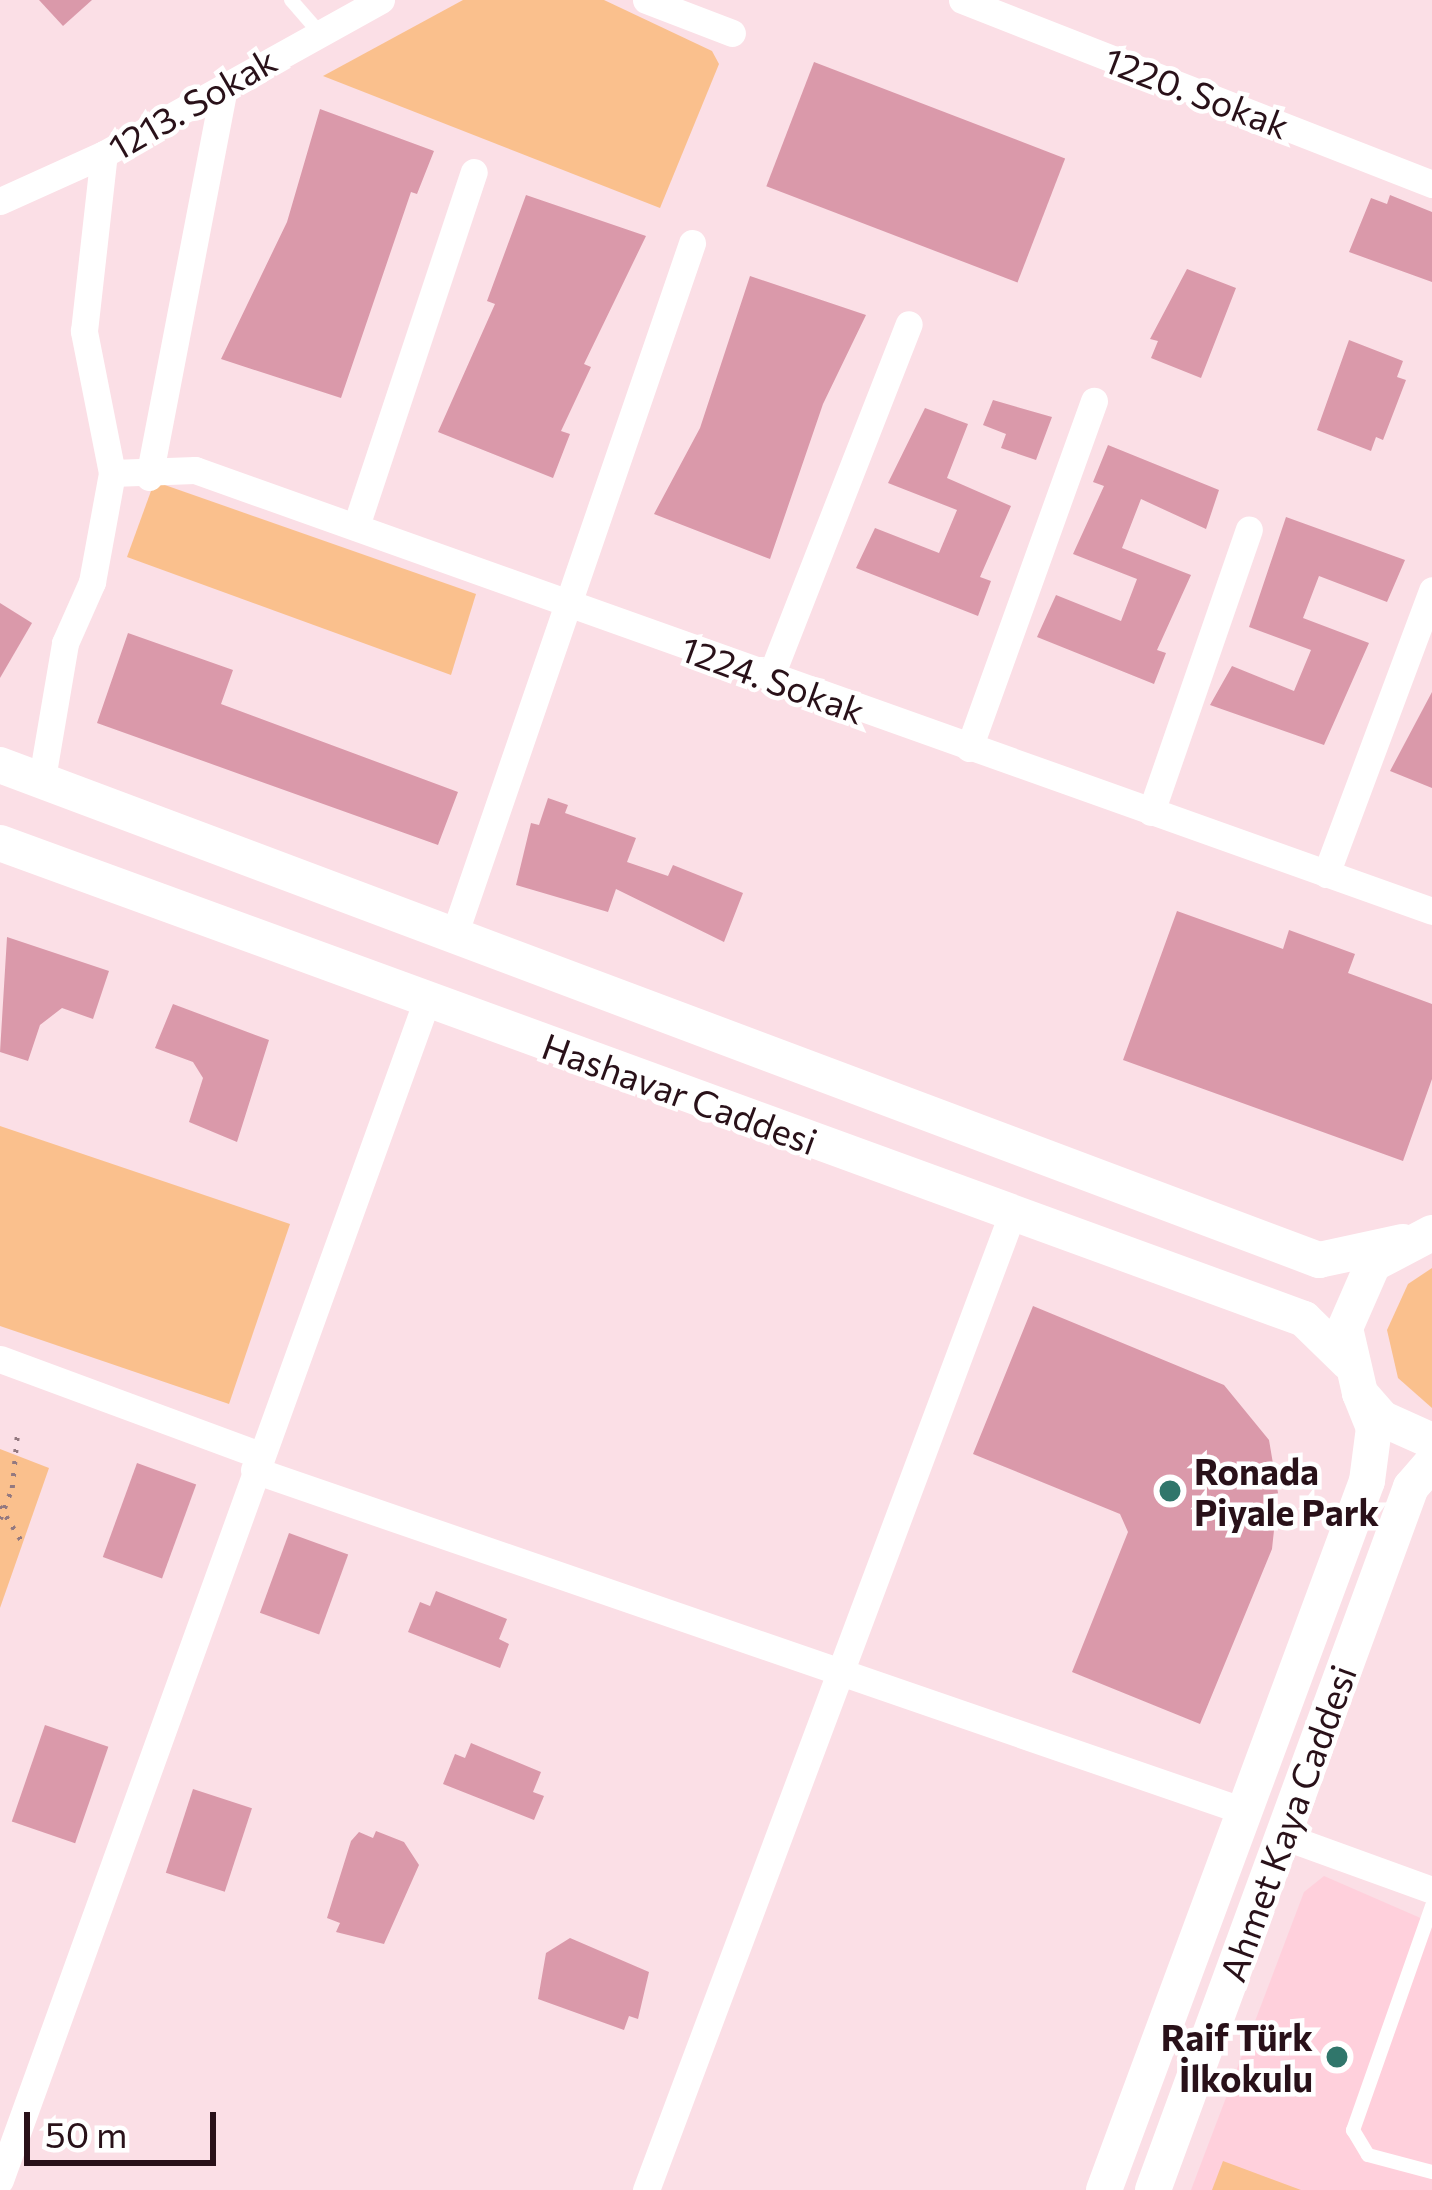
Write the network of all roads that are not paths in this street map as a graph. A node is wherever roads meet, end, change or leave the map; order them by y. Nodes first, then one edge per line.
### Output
1 (291, 0) edge
2 (381, 0) edge
3 (646, 0) edge
4 (962, 0) edge
5 (317, 30) junction
6 (732, 33) dead end
7 (224, 87) junction
8 (104, 154) junction
9 (474, 172) dead end
10 (1432, 184) edge
11 (0, 201) edge
12 (692, 243) dead end
13 (909, 324) dead end
14 (1094, 401) dead end
15 (112, 473) junction
16 (149, 477) junction
17 (356, 526) junction
18 (1249, 530) dead end
19 (1432, 590) edge
20 (568, 605) junction
21 (770, 678) junction
22 (969, 748) junction
23 (0, 765) edge
24 (41, 784) junction
25 (1151, 812) junction
26 (0, 843) edge
27 (1326, 874) junction
28 (1432, 910) edge
29 (453, 938) junction
30 (427, 1000) junction
31 (1012, 1214) junction
32 (1417, 1238) edge
33 (0, 1359) edge
34 (1354, 1378) junction
35 (1432, 1441) edge
36 (1432, 1462) edge
37 (256, 1463) junction
38 (837, 1673) junction
39 (1244, 1811) junction
40 (1282, 1836) junction
41 (1432, 1890) edge
42 (1432, 1906) edge
43 (1432, 2172) edge
44 (0, 2180) edge
45 (646, 2190) edge
46 (1104, 2190) edge
47 (1153, 2190) edge

1 - 5 lane
2 - 5 street, 1213. Sokak
3 - 6 street
4 - 10 street, 1220. Sokak
5 - 7 street, 1213. Sokak
7 - 8 street, 1213. Sokak
7 - 16 street
8 - 11 street, 1213. Sokak
8 - 15 street
9 - 17 street
12 - 20 street
13 - 21 street
14 - 22 street
15 - 16 street, 1224. Sokak
15 - 24 street
16 - 17 street, 1224. Sokak
17 - 20 street, 1224. Sokak
18 - 25 street
19 - 27 street
20 - 21 street, 1224. Sokak
20 - 29 street
21 - 22 street, 1224. Sokak
22 - 25 street, 1224. Sokak
23 - 24 main road
24 - 29 main road
25 - 27 street, 1224. Sokak
26 - 30 main road, Hashavar Caddesi
27 - 28 street, 1224. Sokak
29 - 32 main road
30 - 31 main road, Hashavar Caddesi
30 - 37 street
31 - 34 main road, Hashavar Caddesi
31 - 38 street
32 - 34 main road
33 - 37 street
34 - 35 main road, Hashavar Caddesi
34 - 39 main road
36 - 40 main road, Ahmet Kaya Caddesi
37 - 38 street
37 - 44 street
38 - 39 street
38 - 45 street
39 - 46 main road
40 - 41 street
40 - 47 main road, Ahmet Kaya Caddesi
42 - 43 lane

